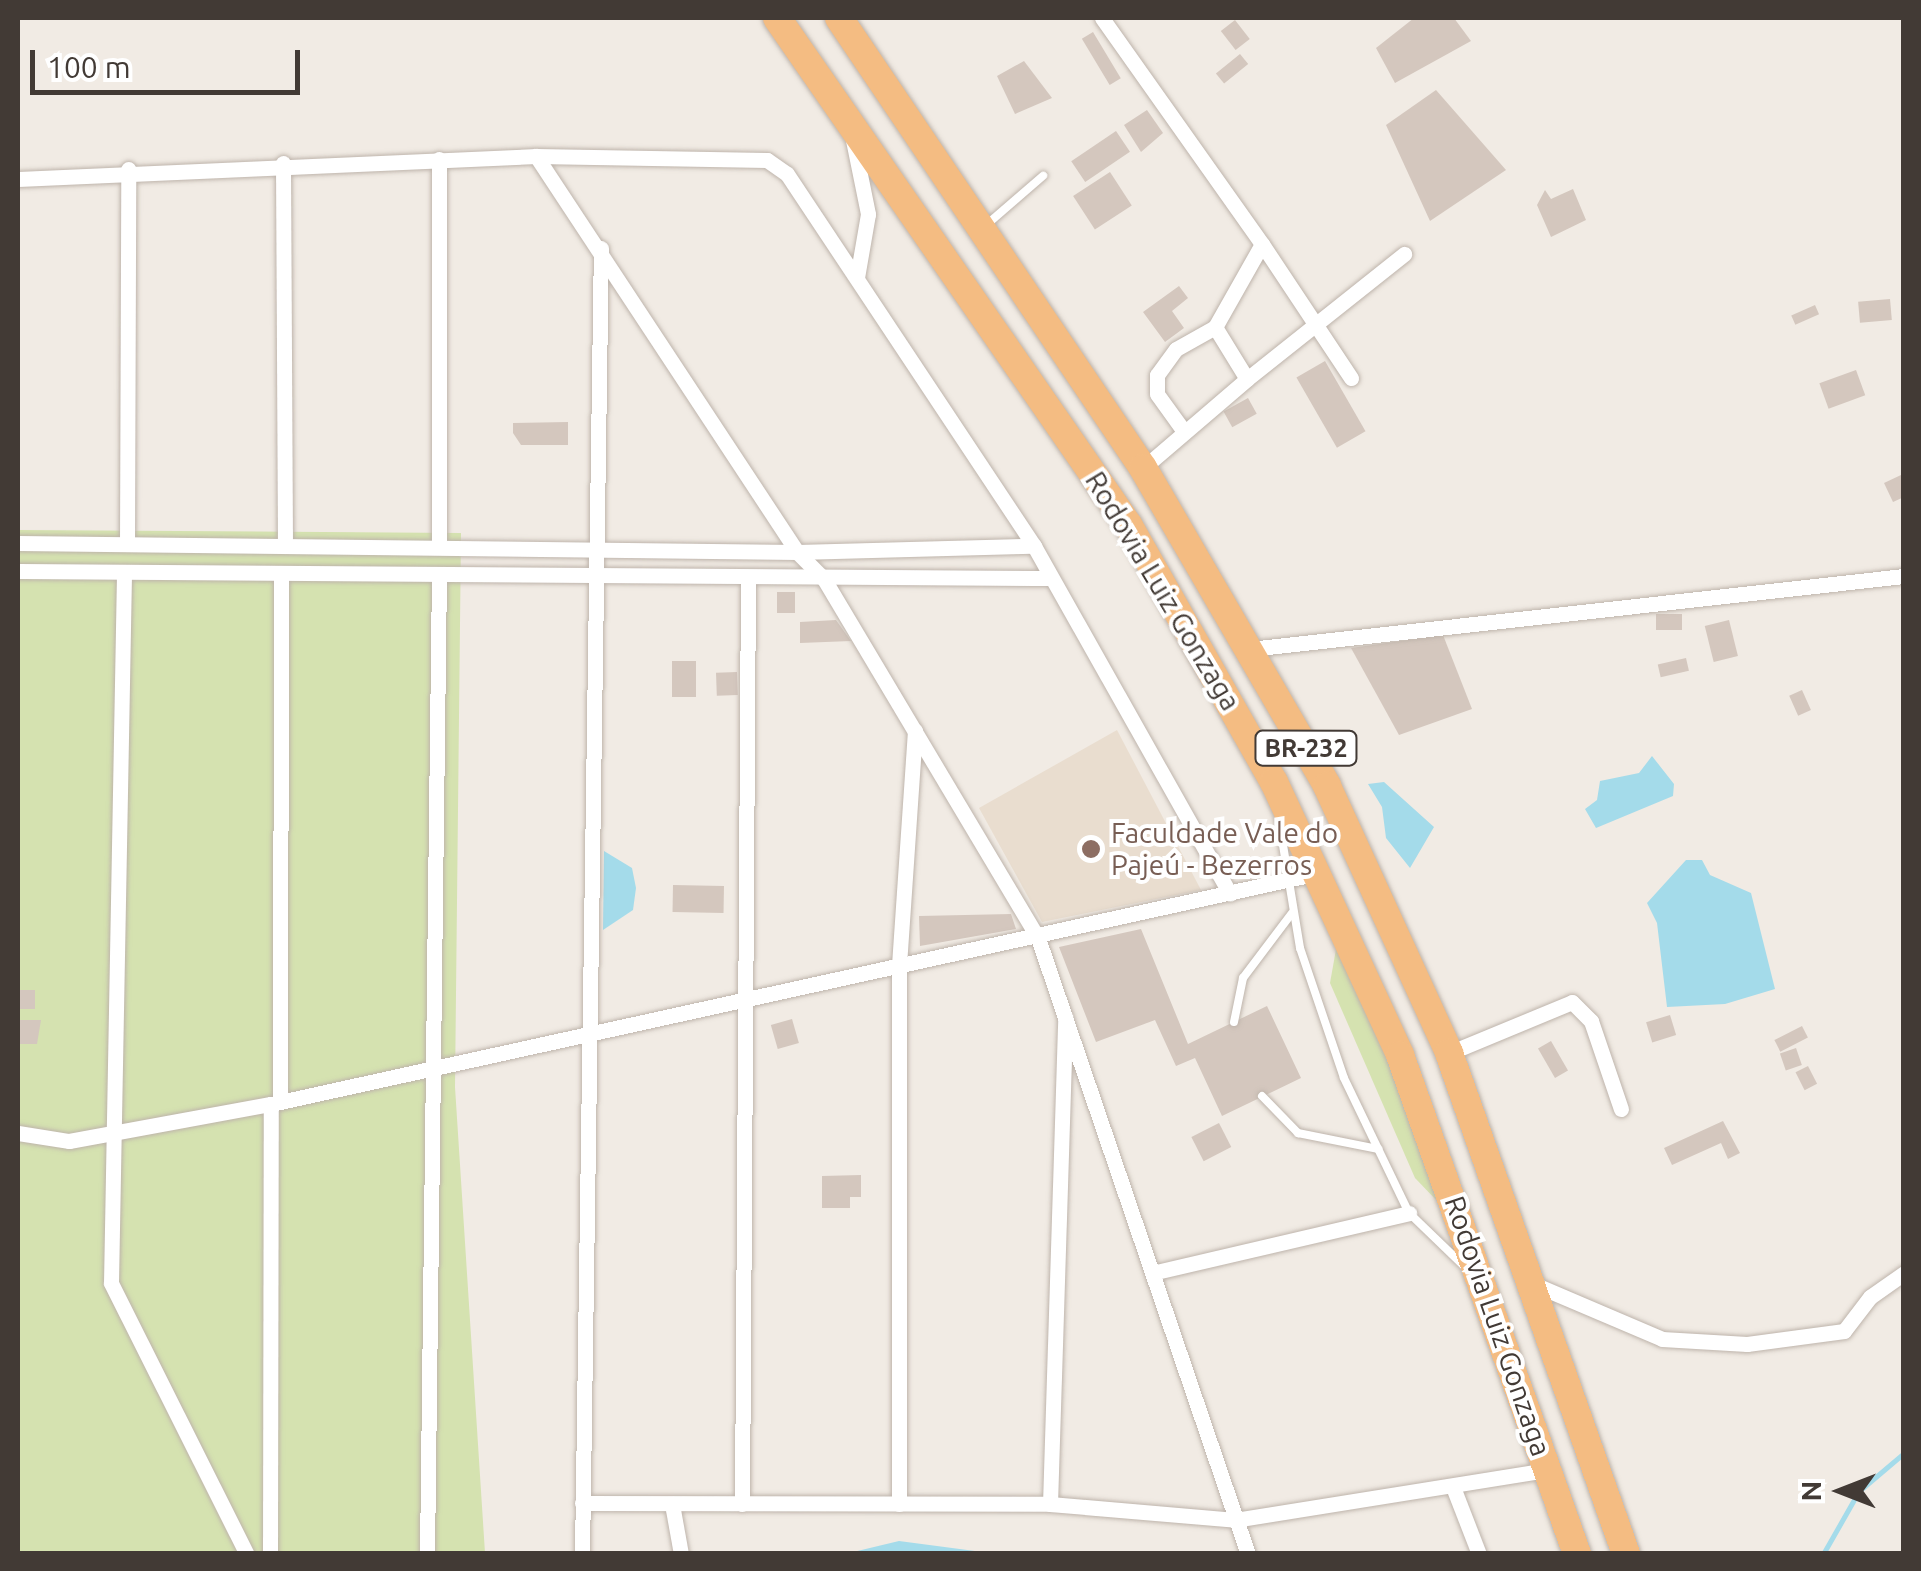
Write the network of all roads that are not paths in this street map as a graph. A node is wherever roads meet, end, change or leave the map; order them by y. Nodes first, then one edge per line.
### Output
1 (777, 18) edge
2 (839, 18) edge
3 (1102, 18) edge
4 (848, 120) junction
5 (536, 156) junction
6 (440, 160) junction
7 (283, 164) junction
8 (128, 169) junction
9 (1043, 176) dead end
10 (18, 179) edge
11 (982, 229) junction
12 (1262, 244) junction
13 (601, 248) junction
14 (1404, 254) dead end
15 (857, 278) junction
16 (1316, 325) junction
17 (1215, 327) junction
18 (1352, 378) dead end
19 (1247, 380) junction
20 (1182, 430) junction
21 (1143, 468) junction
22 (18, 543) edge
23 (285, 543) junction
24 (127, 544) junction
25 (1034, 546) junction
26 (439, 547) junction
27 (598, 549) junction
28 (797, 552) junction
29 (18, 571) edge
30 (124, 574) junction
31 (281, 574) junction
32 (439, 575) junction
33 (598, 576) junction
34 (748, 576) junction
35 (1904, 576) edge
36 (1051, 578) junction
37 (824, 579) junction
38 (1250, 649) junction
39 (915, 731) junction
40 (1274, 782) junction
41 (1318, 873) junction
42 (1287, 879) junction
43 (1230, 894) junction
44 (1292, 913) junction
45 (1038, 938) junction
46 (900, 964) junction
47 (746, 1002) junction
48 (1066, 1013) junction
49 (1234, 1022) dead end
50 (585, 1034) junction
51 (1449, 1053) junction
52 (433, 1068) junction
53 (1262, 1096) dead end
54 (276, 1103) junction
55 (1621, 1108) dead end
56 (18, 1132) edge
57 (115, 1135) junction
58 (1378, 1149) junction
59 (1409, 1213) junction
60 (1156, 1272) junction
61 (1904, 1272) edge
62 (1480, 1282) junction
63 (1531, 1283) junction
64 (1548, 1470) junction
65 (1453, 1487) junction
66 (582, 1503) junction
67 (672, 1504) junction
68 (742, 1504) junction
69 (900, 1504) junction
70 (1050, 1504) junction
71 (1235, 1520) junction
72 (247, 1554) edge
73 (270, 1554) edge
74 (427, 1554) edge
75 (582, 1554) edge
76 (681, 1554) edge
77 (1248, 1554) edge
78 (1479, 1554) edge
79 (1577, 1554) edge
80 (1626, 1554) edge

1 - 4 highway, Rodovia Luiz Gonzaga / BR-232
2 - 11 highway, Rodovia Luiz Gonzaga / BR-232
3 - 12 street
4 - 15 street
4 - 40 highway, Rodovia Luiz Gonzaga / BR-232
5 - 6 street
5 - 13 street
5 - 15 street
6 - 7 street
6 - 26 street
7 - 8 street
7 - 23 street
8 - 10 street
8 - 24 street
9 - 11 lane
11 - 21 highway, Rodovia Luiz Gonzaga / BR-232
12 - 16 street
12 - 17 street
13 - 27 street
13 - 28 street
14 - 16 street
15 - 25 street
16 - 18 street
16 - 19 street
17 - 19 street
17 - 20 street
19 - 20 street
20 - 21 street
21 - 38 highway, Rodovia Luiz Gonzaga / BR-232
22 - 24 street
23 - 24 street
23 - 26 street
25 - 28 street
25 - 36 street
26 - 27 street
27 - 28 street
27 - 33 street
28 - 37 street
29 - 30 street
30 - 31 street
30 - 57 street
31 - 32 street
31 - 54 street
32 - 33 street
32 - 52 street
33 - 34 street
33 - 50 street
34 - 37 street
34 - 47 street
35 - 38 street
36 - 37 street
36 - 43 street
37 - 39 street
38 - 51 highway, Rodovia Luiz Gonzaga / BR-232
39 - 45 street
39 - 46 street
40 - 41 highway, Rodovia Luiz Gonzaga / BR-232
40 - 42 lane
41 - 42 street
41 - 62 highway, Rodovia Luiz Gonzaga / BR-232
42 - 43 street
42 - 44 lane
43 - 45 street
44 - 49 lane
44 - 58 lane
45 - 46 street
45 - 48 street
46 - 47 street
46 - 69 street
47 - 50 street
47 - 68 street
48 - 60 street
48 - 70 street
50 - 52 street
50 - 66 street
51 - 55 street
51 - 63 highway, Rodovia Luiz Gonzaga / BR-232
52 - 54 street
52 - 74 street
53 - 58 lane
54 - 57 street
54 - 73 street
56 - 57 street
57 - 72 street
58 - 59 lane
59 - 60 street
59 - 62 lane
60 - 71 street
61 - 63 street
62 - 64 highway, Rodovia Luiz Gonzaga / BR-232
63 - 80 highway, Rodovia Luiz Gonzaga / BR-232
64 - 65 street
64 - 79 highway, Rodovia Luiz Gonzaga / BR-232
65 - 71 street
65 - 78 street
66 - 67 street
66 - 75 street
67 - 68 street
67 - 76 street
68 - 69 street
69 - 70 street
70 - 71 street
71 - 77 street

